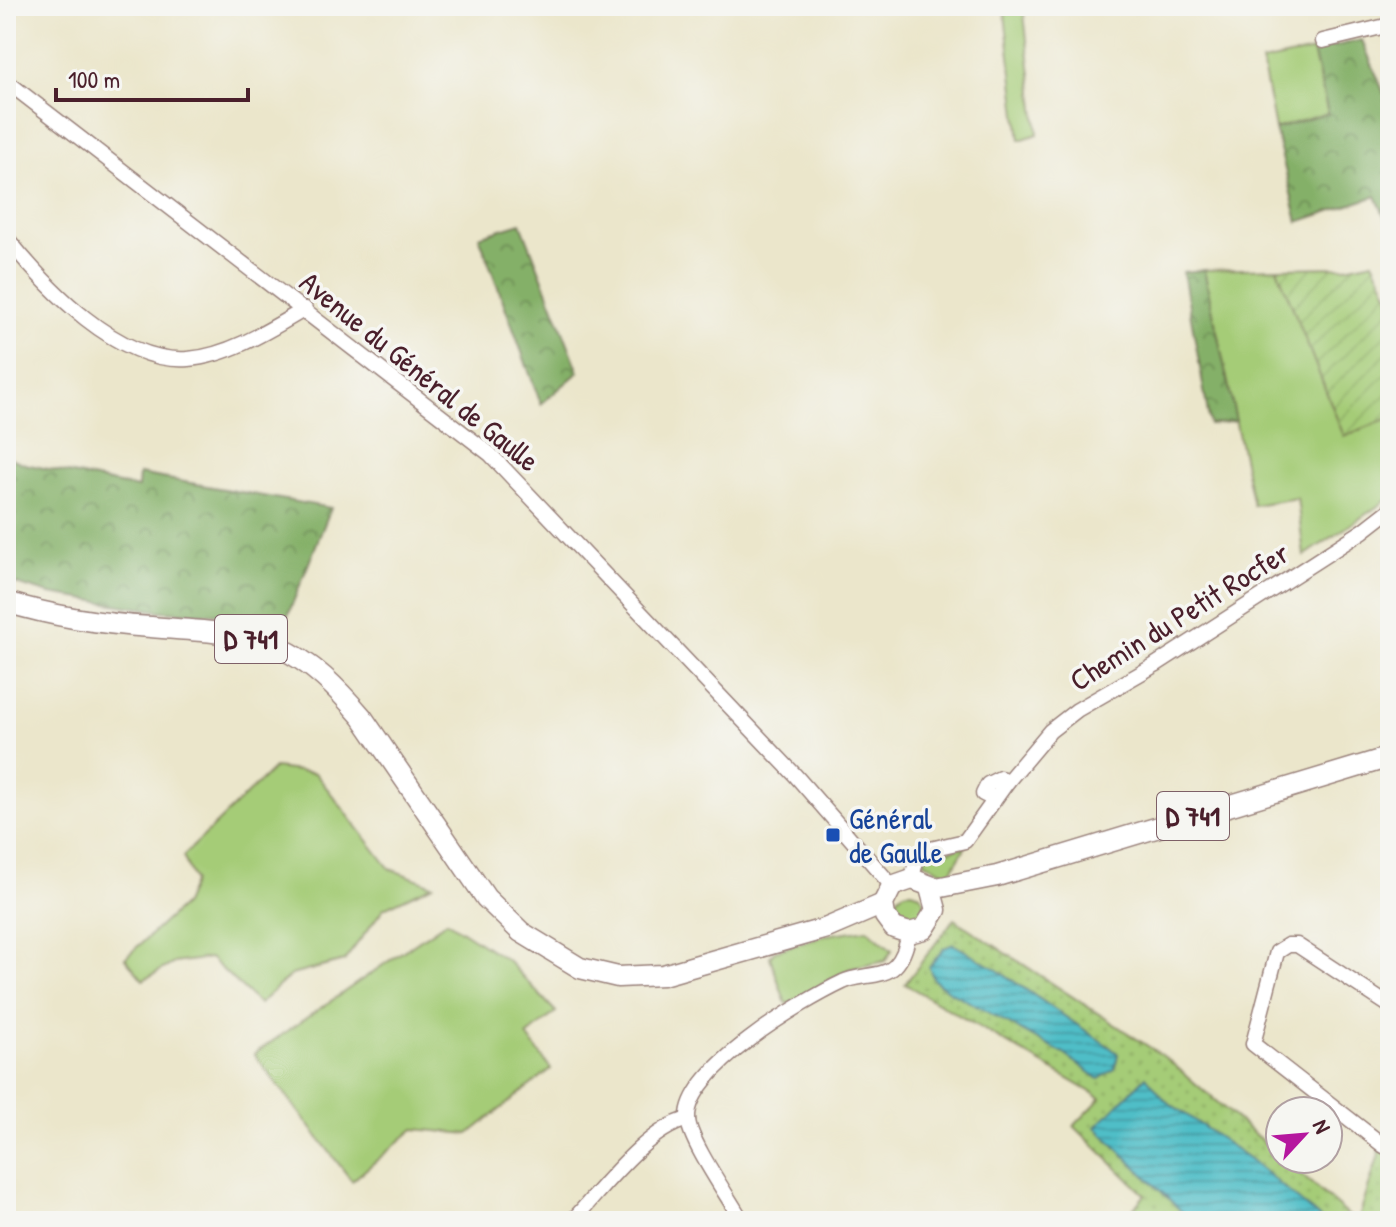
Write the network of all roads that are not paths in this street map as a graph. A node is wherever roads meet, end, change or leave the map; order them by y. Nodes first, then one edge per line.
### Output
1 (1390, 25) edge
2 (1323, 41) dead end
3 (6, 81) edge
4 (6, 237) edge
5 (305, 309) junction
6 (1390, 510) edge
7 (6, 602) edge
8 (1390, 757) edge
9 (997, 876) junction
10 (901, 896) junction
11 (936, 910) junction
12 (909, 933) junction
13 (1390, 1006) edge
14 (688, 1119) junction
15 (1390, 1142) edge
16 (572, 1221) edge
17 (742, 1221) edge

1 - 2 street
3 - 5 street, Avenue du Général de Gaulle
4 - 5 street
5 - 10 street, Avenue du Général de Gaulle
6 - 10 street, Chemin du Petit Rocfer
7 - 10 main road, D 741
8 - 9 main road, D 741
9 - 10 main road, D 741
9 - 11 main road, D 741
10 - 11 main road
10 - 12 main road
11 - 12 main road
12 - 14 street
13 - 15 street
14 - 16 street
14 - 17 street

